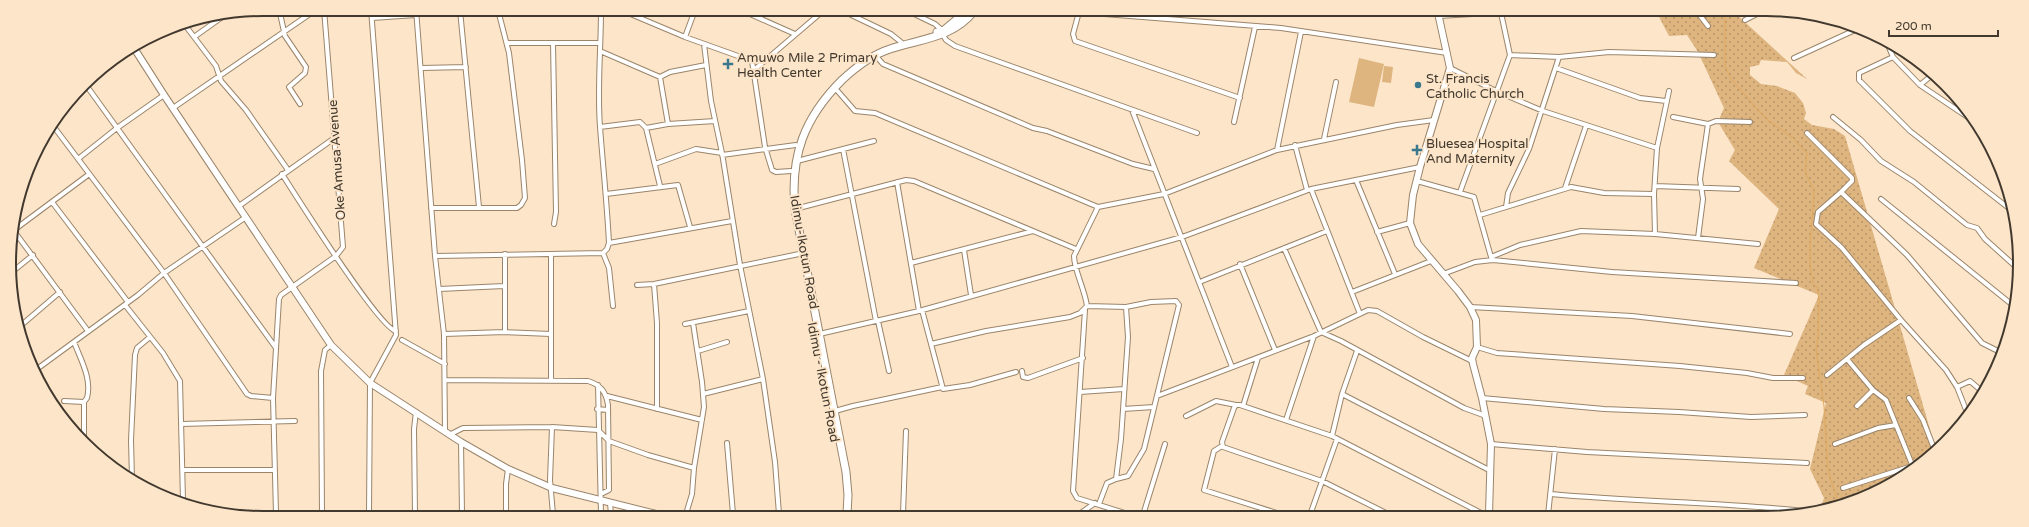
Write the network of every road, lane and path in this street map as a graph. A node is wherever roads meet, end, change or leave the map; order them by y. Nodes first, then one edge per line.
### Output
1 (280, 16) edge
2 (306, 16) edge
3 (325, 16) edge
4 (401, 16) edge
5 (416, 16) edge
6 (461, 16) edge
7 (500, 16) edge
8 (601, 16) edge
9 (635, 16) edge
10 (693, 16) edge
11 (754, 16) edge
12 (816, 16) edge
13 (853, 16) edge
14 (918, 16) edge
15 (962, 16) edge
16 (969, 16) edge
17 (1078, 16) edge
18 (1126, 16) edge
19 (1438, 16) edge
20 (1502, 16) edge
21 (1700, 16) edge
22 (1753, 16) edge
23 (372, 18) joint
24 (1745, 20) dead end
25 (217, 21) edge
26 (1708, 26) dead end
27 (1255, 27) junction
28 (187, 28) edge
29 (283, 31) junction
30 (1301, 32) junction
31 (1852, 32) edge
32 (943, 33) junction
33 (795, 34) junction
34 (194, 37) junction
35 (685, 37) junction
36 (507, 42) junction
37 (901, 42) junction
38 (553, 43) junction
39 (599, 43) junction
40 (704, 44) junction
41 (1890, 50) edge
42 (136, 51) edge
43 (600, 51) junction
44 (1447, 53) junction
45 (875, 55) junction
46 (1510, 55) junction
47 (1714, 55) dead end
48 (1559, 57) junction
49 (1893, 57) junction
50 (1794, 58) dead end
51 (706, 65) junction
52 (466, 67) junction
53 (422, 68) junction
54 (1450, 68) junction
55 (754, 70) junction
56 (1555, 70) junction
57 (219, 74) junction
58 (660, 77) junction
59 (1929, 77) edge
60 (1336, 82) dead end
61 (837, 84) junction
62 (1920, 85) junction
63 (88, 88) edge
64 (1496, 91) junction
65 (1668, 91) dead end
66 (164, 96) junction
67 (1240, 98) junction
68 (1666, 101) junction
69 (300, 104) dead end
70 (1958, 107) edge
71 (173, 108) junction
72 (1132, 110) junction
73 (1543, 111) junction
74 (1673, 117) dead end
75 (1833, 117) dead end
76 (1434, 120) junction
77 (715, 121) junction
78 (1234, 122) dead end
79 (1750, 122) dead end
80 (668, 124) junction
81 (1708, 124) junction
82 (1586, 126) junction
83 (600, 127) junction
84 (117, 128) junction
85 (646, 128) junction
86 (56, 129) edge
87 (1198, 133) dead end
88 (1807, 134) dead end
89 (334, 139) junction
90 (1324, 139) junction
91 (874, 141) dead end
92 (796, 144) junction
93 (1295, 145) junction
94 (765, 147) junction
95 (1657, 148) junction
96 (843, 149) junction
97 (1277, 150) junction
98 (722, 154) junction
99 (78, 159) junction
100 (796, 161) junction
101 (655, 164) junction
102 (1420, 167) junction
103 (1154, 169) junction
104 (288, 170) junction
105 (791, 171) junction
106 (282, 174) junction
107 (88, 175) junction
108 (1356, 180) junction
109 (1417, 181) junction
110 (897, 182) junction
111 (660, 186) junction
112 (1655, 186) junction
113 (1700, 187) junction
114 (1565, 188) junction
115 (1738, 188) dead end
116 (1309, 190) junction
117 (1460, 192) junction
118 (1841, 192) junction
119 (606, 194) junction
120 (852, 194) junction
121 (1164, 194) junction
122 (1654, 194) junction
123 (1881, 199) dead end
124 (52, 202) junction
125 (239, 206) junction
126 (2006, 206) edge
127 (479, 207) junction
128 (1506, 207) junction
129 (431, 208) junction
130 (1098, 208) junction
131 (795, 209) junction
132 (1480, 215) junction
133 (246, 217) junction
134 (732, 221) junction
135 (1410, 223) junction
136 (554, 224) dead end
137 (19, 227) edge
138 (690, 227) junction
139 (1033, 231) junction
140 (1327, 231) junction
141 (1377, 232) junction
142 (1655, 234) junction
143 (18, 236) edge
144 (1182, 237) junction
145 (1698, 238) junction
146 (609, 243) junction
147 (1758, 244) dead end
148 (202, 247) junction
149 (1284, 248) junction
150 (1076, 249) junction
151 (964, 250) junction
152 (603, 253) junction
153 (505, 254) junction
154 (551, 254) junction
155 (799, 254) junction
156 (33, 255) junction
157 (336, 256) junction
158 (435, 256) junction
159 (1492, 258) junction
160 (1431, 261) junction
161 (911, 263) junction
162 (2013, 263) edge
163 (1240, 264) junction
164 (740, 265) junction
165 (1075, 267) junction
166 (16, 269) edge
167 (164, 273) junction
168 (1395, 274) junction
169 (1443, 274) junction
170 (1202, 281) dead end
171 (1796, 283) dead end
172 (654, 284) junction
173 (637, 285) dead end
174 (504, 286) junction
175 (293, 287) junction
176 (439, 289) junction
177 (60, 292) junction
178 (1352, 292) junction
179 (971, 295) junction
180 (126, 303) junction
181 (2010, 303) edge
182 (613, 306) dead end
183 (1126, 307) junction
184 (1470, 307) junction
185 (1086, 308) junction
186 (920, 310) junction
187 (749, 311) junction
188 (1360, 314) junction
189 (1901, 320) junction
190 (877, 321) junction
191 (693, 323) junction
192 (23, 324) edge
193 (684, 324) dead end
194 (88, 331) junction
195 (396, 331) junction
196 (505, 332) junction
197 (1321, 332) junction
198 (444, 334) junction
199 (551, 334) junction
200 (1790, 334) dead end
201 (817, 335) junction
202 (150, 336) junction
203 (1314, 336) junction
204 (402, 340) dead end
205 (74, 342) junction
206 (727, 342) dead end
207 (930, 344) junction
208 (331, 345) junction
209 (1357, 345) dead end
210 (1477, 347) junction
211 (276, 349) junction
212 (1276, 350) junction
213 (1355, 350) junction
214 (1997, 350) edge
215 (698, 351) junction
216 (1082, 358) junction
217 (1258, 358) junction
218 (1847, 359) junction
219 (1472, 361) junction
220 (445, 364) junction
221 (39, 367) edge
222 (1232, 367) junction
223 (889, 370) dead end
224 (1022, 371) dead end
225 (1016, 372) dead end
226 (1827, 375) dead end
227 (1804, 378) dead end
228 (763, 379) junction
229 (446, 380) junction
230 (551, 380) junction
231 (370, 383) junction
232 (597, 384) junction
233 (942, 387) junction
234 (1957, 387) junction
235 (1124, 389) junction
236 (1979, 389) edge
237 (1873, 390) junction
238 (1080, 392) junction
239 (703, 394) junction
240 (1342, 394) junction
241 (607, 396) junction
242 (1157, 396) junction
243 (273, 398) junction
244 (1482, 398) junction
245 (1909, 398) dead end
246 (64, 401) dead end
247 (84, 402) junction
248 (1236, 405) junction
249 (1243, 406) junction
250 (1857, 406) dead end
251 (1154, 407) junction
252 (597, 409) junction
253 (657, 409) junction
254 (1123, 409) junction
255 (1966, 409) edge
256 (608, 410) junction
257 (416, 411) junction
258 (835, 411) junction
259 (1805, 415) dead end
260 (1186, 416) dead end
261 (1486, 416) junction
262 (702, 420) junction
263 (1286, 420) junction
264 (295, 421) dead end
265 (273, 422) junction
266 (181, 424) junction
267 (1896, 424) junction
268 (552, 427) junction
269 (598, 430) junction
270 (906, 431) dead end
271 (448, 432) junction
272 (84, 435) edge
273 (1332, 436) junction
274 (1337, 439) junction
275 (461, 442) junction
276 (609, 442) junction
277 (727, 442) dead end
278 (1165, 444) dead end
279 (1491, 444) junction
280 (1835, 444) dead end
281 (1222, 446) junction
282 (1933, 446) edge
283 (1555, 449) junction
284 (1808, 463) dead end
285 (1911, 463) edge
286 (694, 468) junction
287 (508, 469) junction
288 (1903, 469) edge
289 (183, 470) junction
290 (275, 470) junction
291 (1491, 471) junction
292 (132, 473) edge
293 (1116, 479) junction
294 (1322, 481) junction
295 (552, 488) junction
296 (1843, 488) dead end
297 (601, 494) junction
298 (1551, 494) junction
299 (183, 498) edge
300 (601, 501) junction
301 (610, 503) junction
302 (1097, 504) junction
303 (1790, 510) edge
304 (276, 511) edge
305 (322, 511) edge
306 (368, 511) edge
307 (415, 511) edge
308 (462, 511) edge
309 (506, 511) edge
310 (553, 511) edge
311 (601, 511) edge
312 (611, 511) edge
313 (643, 511) edge
314 (687, 511) edge
315 (733, 511) edge
316 (779, 511) edge
317 (842, 511) edge
318 (847, 511) edge
319 (903, 511) edge
320 (1085, 511) edge
321 (1119, 511) edge
322 (1144, 511) edge
323 (1270, 511) edge
324 (1311, 511) edge
325 (1382, 511) edge
326 (1477, 511) edge
327 (1489, 511) edge
328 (1549, 511) edge

1 - 29 street
2 - 29 street
3 - 89 street, Oke Amusa Avenue
4 - 23 street
5 - 53 street
6 - 52 street
7 - 36 street
8 - 39 street
9 - 35 street
10 - 35 street
11 - 33 street
12 - 33 street
13 - 37 street
14 - 32 street
15 - 32 main road, Idimu - Ikotun Road
16 - 32 main road, Idimu-Ikotun Road
17 - 67 street
18 - 27 street
19 - 44 street
20 - 46 street
21 - 26 street
22 - 24 street
23 - 195 street
25 - 34 street
27 - 30 street
27 - 67 street
28 - 34 street
29 - 57 street
29 - 69 street
30 - 44 street
30 - 97 street
31 - 50 street
32 - 37 main road, Idimu - Ikotun Road
32 - 45 main road, Idimu-Ikotun Road
32 - 72 street
33 - 55 street
34 - 57 street
35 - 40 street
36 - 38 street
36 - 127 street
37 - 61 main road, Idimu - Ikotun Road
38 - 39 street
38 - 136 street
39 - 43 street
40 - 51 street
40 - 55 street
41 - 49 street
42 - 66 street
43 - 58 street
43 - 83 street
44 - 54 street
45 - 61 main road, Idimu-Ikotun Road
45 - 103 street
46 - 48 street
46 - 64 street
47 - 48 street
48 - 56 street
49 - 62 street
49 - 126 street
51 - 58 street
51 - 77 street
52 - 53 street
52 - 127 street
53 - 129 street
54 - 64 street
54 - 76 street
55 - 94 street
56 - 68 street
56 - 73 street
57 - 71 street
57 - 104 street
58 - 80 street
59 - 62 street
60 - 90 street
61 - 92 main road, Idimu - Ikotun Road
61 - 100 main road, Idimu-Ikotun Road
61 - 130 street
62 - 70 street
63 - 84 street
64 - 73 street
64 - 117 street
65 - 68 street
66 - 71 street
66 - 84 street
67 - 78 street
68 - 95 street
71 - 125 street
72 - 87 street
72 - 103 street
73 - 82 street
73 - 128 street
74 - 81 street
75 - 162 street
76 - 90 street
76 - 102 street
77 - 80 street
77 - 98 street
79 - 81 street
80 - 85 street
81 - 113 street
82 - 95 street
82 - 114 street
83 - 85 street
83 - 119 street
84 - 99 street
84 - 148 street
85 - 101 street
86 - 99 street
88 - 118 street
89 - 104 street
89 - 157 street, Oke Amusa Avenue
90 - 93 street
91 - 96 street
92 - 94 street
92 - 105 main road, Idimu - Ikotun Road
93 - 97 street
93 - 116 street
94 - 98 street
94 - 105 street
95 - 112 street
96 - 100 street
96 - 120 street
97 - 121 street
98 - 101 street
98 - 134 street
99 - 107 street
100 - 131 main road, Idimu-Ikotun Road
101 - 111 street
102 - 108 street
102 - 109 street
103 - 121 street
104 - 106 street
105 - 155 main road, Idimu - Ikotun Road
106 - 125 street
106 - 157 street
107 - 124 street
107 - 167 street
108 - 116 street
108 - 141 street
109 - 117 street
109 - 135 street
110 - 120 street
110 - 139 street
110 - 161 street
111 - 119 street
111 - 138 street
112 - 113 street
112 - 122 street
113 - 115 street
113 - 145 street
114 - 122 street
114 - 128 street
116 - 140 street
116 - 144 street
117 - 132 street
118 - 189 street
118 - 214 street
119 - 146 street
120 - 131 street
120 - 190 street
121 - 130 street
121 - 144 street
122 - 142 street
123 - 181 street
124 - 137 street
124 - 180 street
125 - 133 street
127 - 129 street
128 - 132 street
129 - 158 street
130 - 150 street
131 - 201 main road, Idimu-Ikotun Road
132 - 159 street
133 - 148 street
133 - 175 street
134 - 138 street
134 - 164 street
135 - 141 street
135 - 160 street
138 - 146 street
139 - 150 street
139 - 151 street
140 - 149 street
140 - 178 street
141 - 168 street
142 - 145 street
142 - 159 street
143 - 156 street
144 - 165 street
144 - 222 street
145 - 147 street
146 - 152 street
148 - 167 street
148 - 211 street
149 - 163 street
149 - 197 street
150 - 165 street
151 - 161 street
151 - 179 street
152 - 154 street
152 - 182 street
153 - 154 street
153 - 158 street
153 - 174 street
154 - 199 street
155 - 164 street
155 - 201 main road, Idimu - Ikotun Road
156 - 166 street
156 - 177 street
157 - 175 street
157 - 195 street
158 - 176 street
159 - 169 street
159 - 171 street
160 - 168 street
160 - 169 street
161 - 186 street
163 - 170 street
163 - 212 street
164 - 172 street
164 - 187 street
165 - 179 street
165 - 185 street
167 - 180 street
167 - 243 street
168 - 178 street
169 - 184 street
172 - 173 street
172 - 253 street
174 - 176 street
174 - 196 street
175 - 208 street
175 - 211 street
176 - 198 street
177 - 192 street
177 - 194 street
178 - 188 street
179 - 186 street
180 - 194 street
180 - 202 street
183 - 185 street
183 - 235 street
183 - 242 street
184 - 200 street
184 - 210 street
185 - 207 street
185 - 216 street
186 - 190 street
186 - 207 street
187 - 191 street
187 - 228 street
188 - 197 street
188 - 219 street
189 - 218 street
189 - 234 street
190 - 201 street
190 - 223 street
191 - 193 street
191 - 215 street
194 - 205 street
195 - 231 street
196 - 198 street
196 - 199 street
197 - 203 street
197 - 213 street
198 - 220 street
199 - 230 street
201 - 258 main road, Idimu-Ikotun Road
201 - 317 main road, Idimu - Ikotun Road
202 - 266 street
202 - 292 street
203 - 212 street
203 - 263 street
204 - 220 street
205 - 221 street
205 - 247 street
206 - 215 street
207 - 233 street
208 - 231 street
208 - 305 street
209 - 213 street
210 - 219 street
210 - 227 street
211 - 243 street
212 - 217 street
213 - 240 street
213 - 261 street
215 - 239 street
216 - 224 street
216 - 238 street
217 - 222 street
217 - 249 street
218 - 226 street
218 - 237 street
219 - 244 street
220 - 229 street
222 - 242 street
225 - 233 street
228 - 239 street
228 - 316 street
229 - 230 street
229 - 271 street
230 - 232 street
231 - 257 street
231 - 306 street
232 - 241 street
232 - 252 street
233 - 258 street
234 - 236 street
234 - 255 street
235 - 238 street
235 - 254 street
237 - 250 street
237 - 267 street
238 - 302 street
239 - 262 street
240 - 273 street
240 - 291 street
241 - 253 street
241 - 256 street
242 - 251 street
243 - 265 street
244 - 259 street
244 - 261 street
245 - 282 street
246 - 247 street
247 - 272 street
248 - 249 street
248 - 260 street
248 - 281 street
249 - 263 street
251 - 254 street
251 - 293 street
252 - 256 street
252 - 269 street
253 - 262 street
254 - 293 street
256 - 276 street
257 - 271 street
257 - 307 street
258 - 318 main road, Idimu-Ikotun Road
261 - 279 street
262 - 286 street
263 - 273 street
264 - 265 street
265 - 266 street
265 - 290 street
266 - 289 street
267 - 280 street
267 - 285 street
268 - 269 street
268 - 271 street
268 - 295 street
269 - 276 street
269 - 297 street
270 - 319 street
271 - 275 street
273 - 274 street
274 - 294 street
274 - 326 street
275 - 287 street
275 - 308 street
276 - 286 street
276 - 297 street
277 - 315 street
278 - 322 street
279 - 283 street
279 - 291 street
281 - 294 street
281 - 323 street
283 - 284 street
283 - 298 street
286 - 314 street
287 - 295 street
287 - 309 street
288 - 296 street
289 - 290 street
289 - 299 street
290 - 304 street
291 - 327 street
293 - 302 street
294 - 324 street
294 - 325 street
295 - 300 street
295 - 310 street
297 - 300 street
298 - 303 street
298 - 328 street
300 - 301 street
300 - 311 street
301 - 312 street
301 - 313 street
302 - 320 street
302 - 321 street

